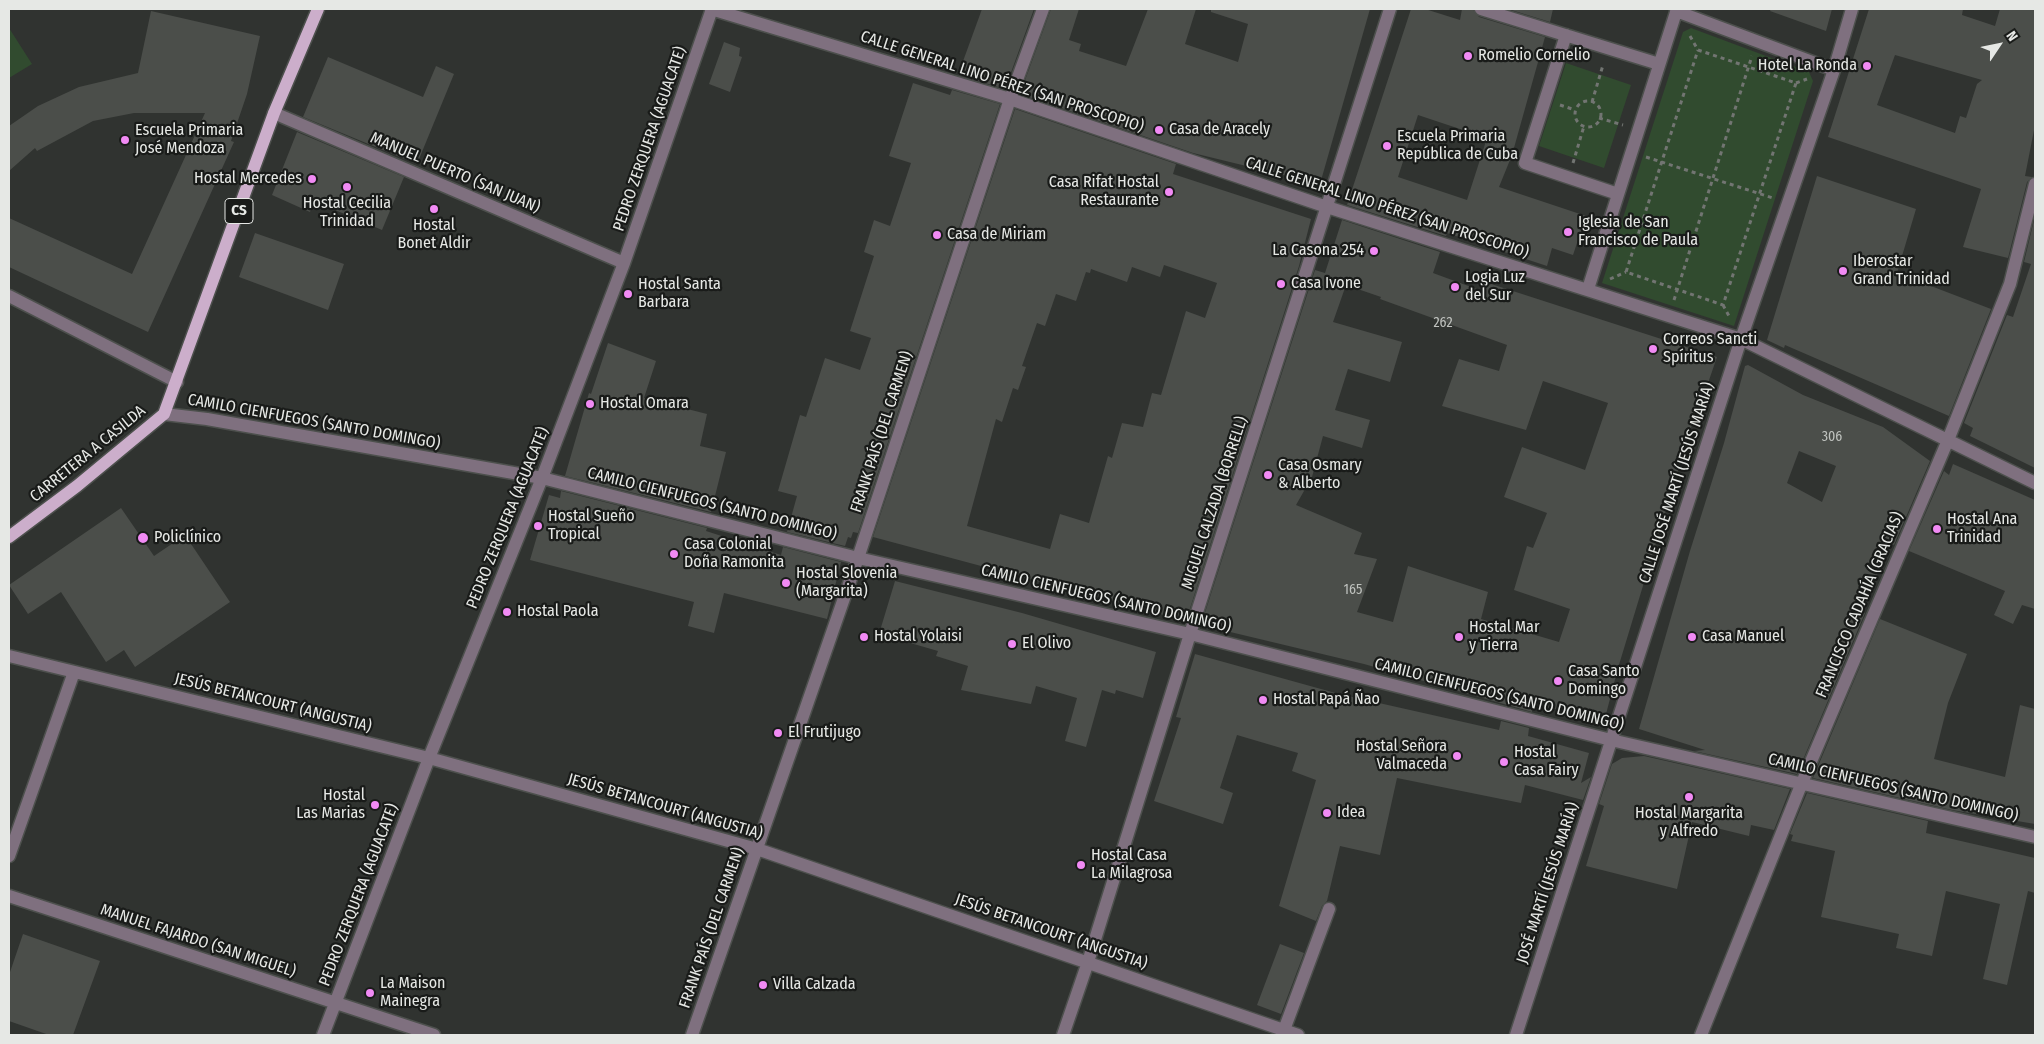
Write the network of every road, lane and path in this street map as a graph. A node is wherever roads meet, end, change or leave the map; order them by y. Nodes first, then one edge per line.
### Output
1 (318, 9) edge
2 (712, 9) edge
3 (1043, 9) edge
4 (1390, 9) edge
5 (1481, 9) edge
6 (1852, 9) edge
7 (1676, 10) edge
8 (1566, 35) junction
9 (1756, 41) junction
10 (1659, 64) junction
11 (1748, 67) junction
12 (1834, 70) junction
13 (1600, 75) dead end
14 (1010, 99) junction
15 (1592, 102) junction
16 (1560, 105) dead end
17 (1575, 110) junction
18 (274, 113) junction
19 (1600, 118) junction
20 (1619, 124) dead end
21 (1584, 126) junction
22 (1631, 152) junction
23 (1574, 158) dead end
24 (1662, 162) junction
25 (1713, 178) junction
26 (2035, 184) edge
27 (1618, 194) junction
28 (1760, 194) junction
29 (1788, 203) junction
30 (1327, 207) junction
31 (624, 264) junction
32 (1588, 289) junction
33 (1678, 290) junction
34 (9, 296) edge
35 (1669, 316) junction
36 (1741, 339) junction
37 (177, 382) junction
38 (164, 414) junction
39 (1948, 440) junction
40 (542, 478) junction
41 (2035, 483) edge
42 (9, 537) edge
43 (858, 558) junction
44 (1190, 634) junction
45 (9, 656) edge
46 (74, 672) junction
47 (1611, 740) junction
48 (430, 758) junction
49 (1801, 785) junction
50 (2035, 837) edge
51 (757, 849) junction
52 (9, 856) edge
53 (9, 896) edge
54 (1329, 909) dead end
55 (1088, 962) junction
56 (334, 1002) junction
57 (1284, 1030) junction
58 (323, 1035) edge
59 (434, 1035) edge
60 (692, 1035) edge
61 (1063, 1035) edge
62 (1298, 1035) edge
63 (1516, 1035) edge
64 (1701, 1035) edge

1 - 18 main road, CS
2 - 14 street, CALLE GENERAL LINO PÉREZ (SAN PROSCOPIO)
2 - 31 street, PEDRO ZERQUERA (AGUACATE)
3 - 14 street, FRANK PAÍS (DEL CARMEN)
4 - 30 street, MIGUEL CALZADA (BORRELL)
5 - 8 street
6 - 12 street, CALLE JOSÉ MARTÍ (JESÚS MARÍA)
7 - 9 street
7 - 10 street
8 - 10 street
8 - 27 street
9 - 11 path
9 - 12 street
10 - 22 street
11 - 24 path
11 - 25 path
11 - 28 path
12 - 29 street, CALLE JOSÉ MARTÍ (JESÚS MARÍA)
13 - 15 path
14 - 30 street, CALLE GENERAL LINO PÉREZ (SAN PROSCOPIO)
14 - 43 street, FRANK PAÍS (DEL CARMEN)
15 - 17 path
15 - 19 path
16 - 17 path
17 - 21 path
18 - 31 street, MANUEL PUERTO (SAN JUAN)
18 - 37 main road, CS
19 - 20 path
19 - 21 path
21 - 23 path
22 - 24 path
22 - 27 street
24 - 25 path
24 - 33 path
25 - 28 path
25 - 33 path
26 - 39 street, FRANCISCO CADAHÍA (GRACIAS)
27 - 32 street
28 - 29 path
28 - 33 path
29 - 36 street, CALLE JOSÉ MARTÍ (JESÚS MARÍA)
30 - 32 street, CALLE GENERAL LINO PÉREZ (SAN PROSCOPIO)
30 - 44 street, MIGUEL CALZADA (BORRELL)
31 - 40 street, PEDRO ZERQUERA (AGUACATE)
32 - 35 street, CALLE GENERAL LINO PÉREZ (SAN PROSCOPIO)
33 - 35 path
34 - 37 street, CAMILO CIENFUEGOS (SANTO DOMINGO)
35 - 36 street, CALLE GENERAL LINO PÉREZ (SAN PROSCOPIO)
36 - 39 street, CALLE GENERAL LINO PÉREZ (SAN PROSCOPIO)
36 - 47 street, CALLE JOSÉ MARTÍ (JESÚS MARÍA)
37 - 38 main road, CS
38 - 40 street, CAMILO CIENFUEGOS (SANTO DOMINGO)
38 - 42 main road, CARRETERA A CASILDA / CS
39 - 41 street, CALLE GENERAL LINO PÉREZ (SAN PROSCOPIO)
39 - 49 street, FRANCISCO CADAHÍA (GRACIAS)
40 - 43 street, CAMILO CIENFUEGOS (SANTO DOMINGO)
40 - 48 street, PEDRO ZERQUERA (AGUACATE)
43 - 44 street, CAMILO CIENFUEGOS (SANTO DOMINGO)
43 - 51 street, FRANK PAÍS (DEL CARMEN)
44 - 47 street, CAMILO CIENFUEGOS (SANTO DOMINGO)
44 - 55 street, MIGUEL CALZADA (BORRELL)
45 - 46 street, JESÚS BETANCOURT (ANGUSTIA)
46 - 48 street, JESÚS BETANCOURT (ANGUSTIA)
46 - 52 street
47 - 49 street, CAMILO CIENFUEGOS (SANTO DOMINGO)
47 - 63 street, JOSÉ MARTÍ (JESÚS MARÍA)
48 - 51 street, JESÚS BETANCOURT (ANGUSTIA)
48 - 56 street, PEDRO ZERQUERA (AGUACATE)
49 - 50 street, CAMILO CIENFUEGOS (SANTO DOMINGO)
49 - 64 street, FRANCISCO CADAHÍA (GRACIAS)
51 - 55 street, JESÚS BETANCOURT (ANGUSTIA)
51 - 60 street, FRANK PAÍS (DEL CARMEN)
53 - 56 street, MANUEL FAJARDO (SAN MIGUEL)
54 - 57 street
55 - 57 street, JESÚS BETANCOURT (ANGUSTIA)
55 - 61 street, MIGUEL CALZADA (BORRELL)
56 - 58 street, PEDRO ZERQUERA (AGUACATE)
56 - 59 street, MANUEL FAJARDO (SAN MIGUEL)
57 - 62 street, JESÚS BETANCOURT (ANGUSTIA)

